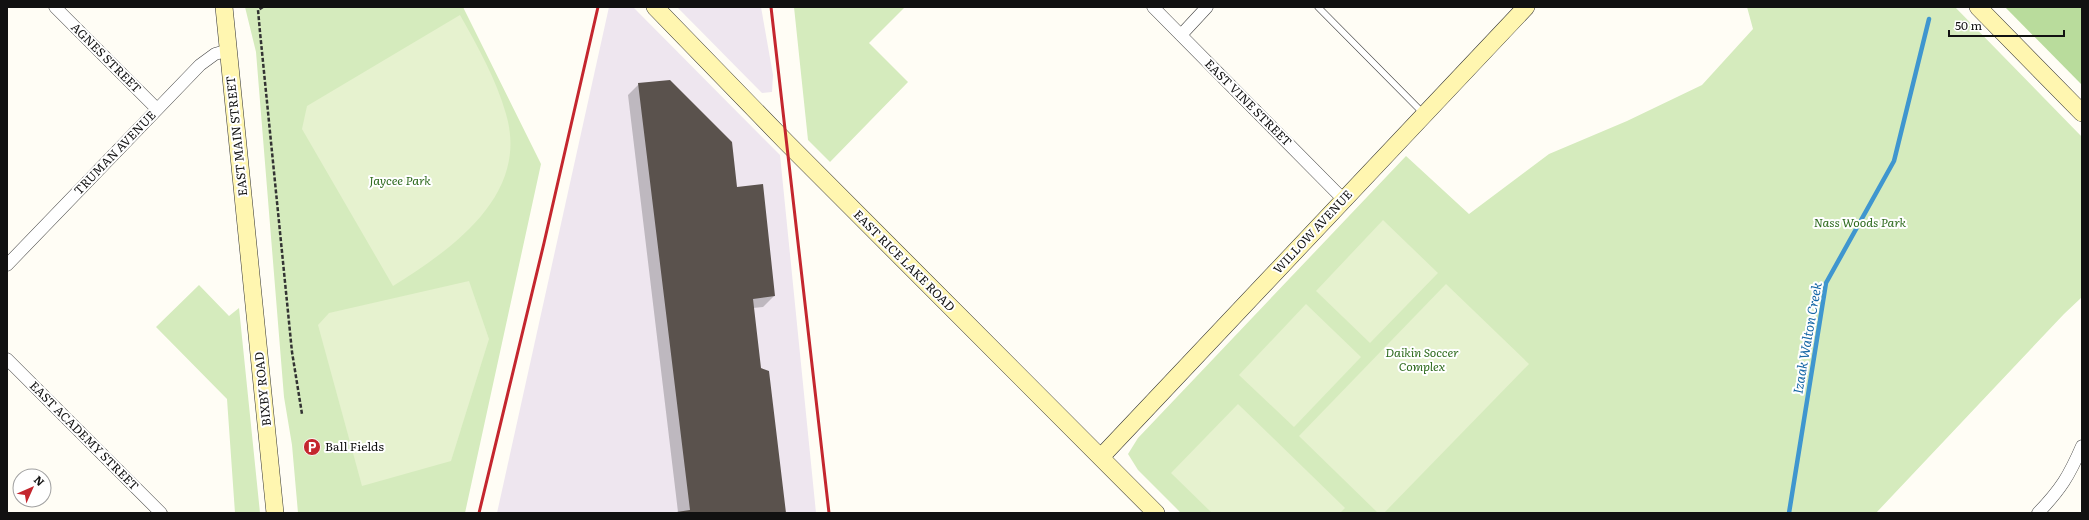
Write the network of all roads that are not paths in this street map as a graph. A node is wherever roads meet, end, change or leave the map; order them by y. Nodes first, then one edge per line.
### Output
1 (55, 7) edge
2 (224, 7) edge
3 (655, 7) edge
4 (1153, 7) edge
5 (1207, 7) edge
6 (1318, 7) edge
7 (1526, 7) edge
8 (1978, 7) edge
9 (1180, 35) junction
10 (229, 50) junction
11 (157, 109) junction
12 (2082, 113) edge
13 (1424, 114) junction
14 (1343, 199) junction
15 (7, 265) edge
16 (250, 265) joint
17 (7, 359) edge
18 (2082, 446) edge
19 (1101, 457) junction
20 (160, 513) edge
21 (275, 513) edge
22 (1156, 513) edge
23 (2038, 513) edge

1 - 11 street, AGNES STREET
2 - 10 street, EAST MAIN STREET
3 - 19 street, EAST RICE LAKE ROAD
4 - 9 street, EAST VINE STREET
5 - 9 street
6 - 13 lane
7 - 13 street, WILLOW AVENUE
8 - 12 street
9 - 14 street, EAST VINE STREET
10 - 11 street, TRUMAN AVENUE
10 - 16 street, EAST MAIN STREET
11 - 15 street, TRUMAN AVENUE
13 - 14 street, WILLOW AVENUE
14 - 19 street, WILLOW AVENUE
16 - 21 street, BIXBY ROAD
17 - 20 street, EAST ACADEMY STREET
18 - 23 street
19 - 22 street, EAST RICE LAKE ROAD

